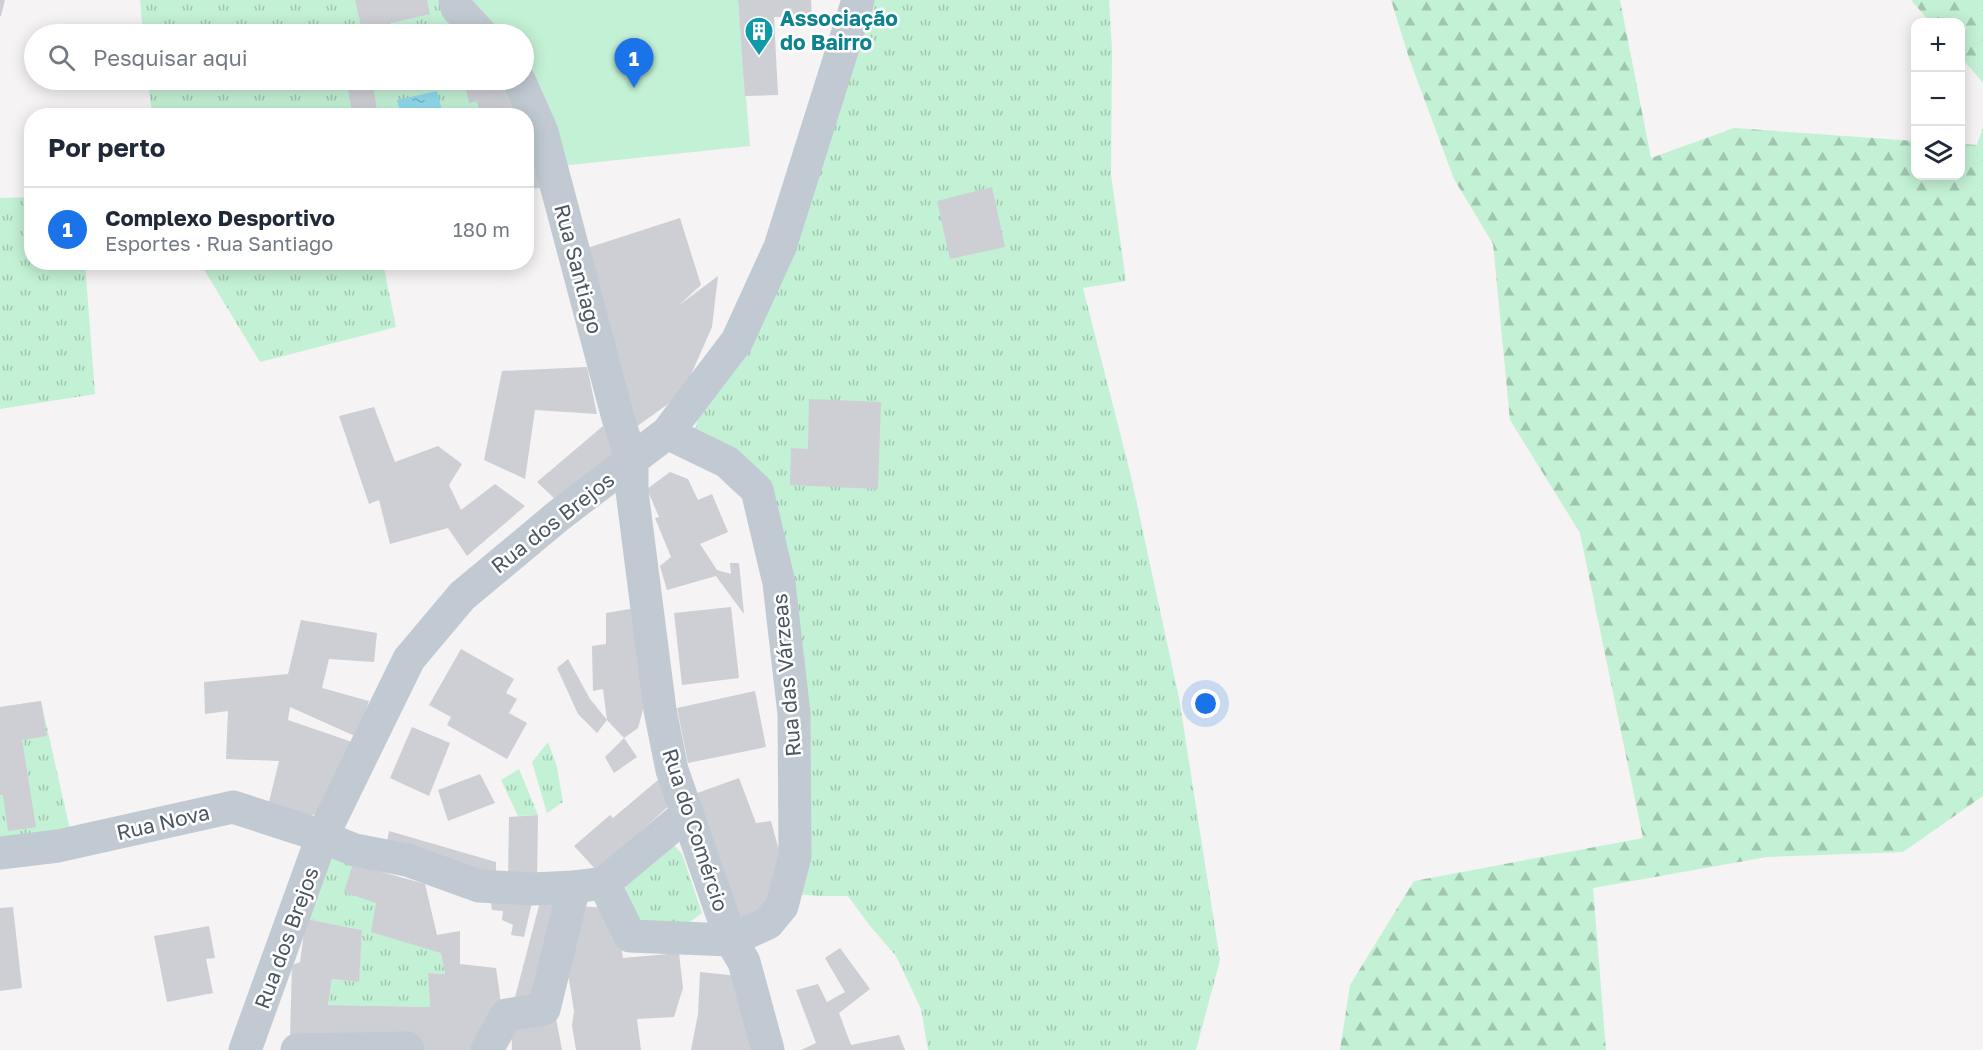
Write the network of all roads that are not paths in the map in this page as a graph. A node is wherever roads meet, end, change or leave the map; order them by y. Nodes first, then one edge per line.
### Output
1 (455, 0) edge
2 (858, 0) edge
3 (472, 24) edge
4 (523, 90) edge
5 (531, 108) edge
6 (534, 114) edge
7 (667, 433) junction
8 (632, 460) junction
9 (687, 814) junction
10 (322, 837) junction
11 (0, 853) edge
12 (589, 885) junction
13 (731, 940) junction
14 (245, 1050) edge
15 (297, 1050) edge
16 (408, 1050) edge
17 (487, 1050) edge
18 (768, 1050) edge

1 - 3 street
2 - 7 street, Rua dos Brejos
4 - 5 street, Rua Santiago
6 - 8 street, Rua Santiago
7 - 8 street, Rua dos Brejos
7 - 13 street, Rua das Várzeas
8 - 9 street, Rua do Comércio
8 - 10 street, Rua dos Brejos
9 - 12 street
9 - 13 street, Rua do Comércio
10 - 11 street, Rua Nova
10 - 12 street, Rua Nova
10 - 14 street, Rua dos Brejos
12 - 13 street
12 - 17 street
13 - 18 street, Rua do Comércio
15 - 16 street

